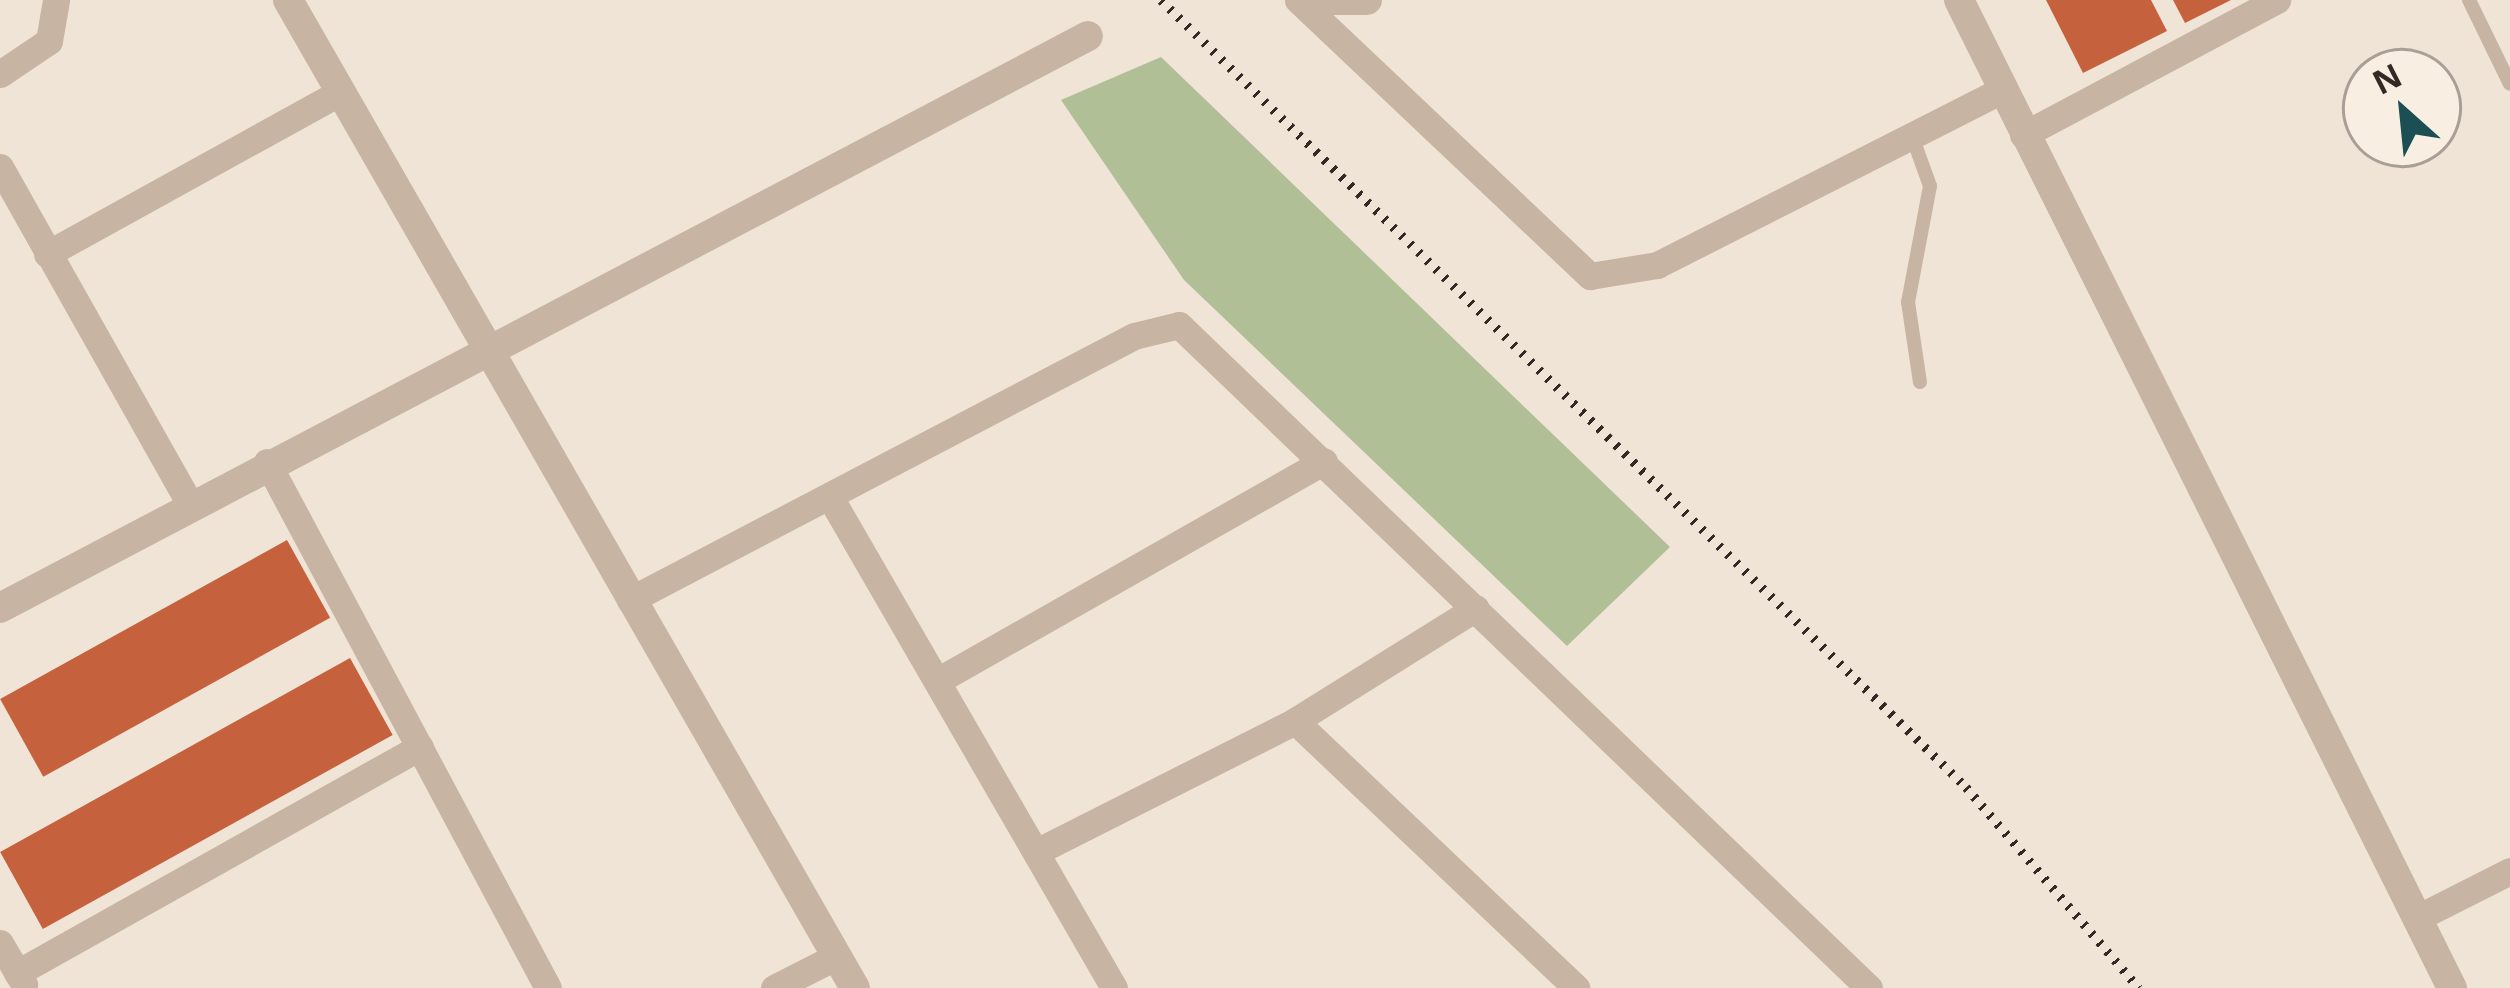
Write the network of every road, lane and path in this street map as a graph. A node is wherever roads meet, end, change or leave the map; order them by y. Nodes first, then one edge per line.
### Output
1 (56, 0) edge
2 (288, 0) edge
3 (1298, 0) edge
4 (1322, 0) edge
5 (1367, 0) edge
6 (1959, 0) edge
7 (2277, 0) edge
8 (2469, 0) edge
9 (1088, 36) dead end
10 (0, 74) edge
11 (2510, 85) edge
12 (2002, 90) junction
13 (340, 92) junction
14 (2023, 135) junction
15 (1912, 136) junction
16 (0, 167) edge
17 (47, 254) junction
18 (490, 350) junction
19 (1920, 382) dead end
20 (1324, 461) junction
21 (267, 462) junction
22 (830, 496) junction
23 (190, 503) junction
24 (3, 599) edge
25 (631, 599) junction
26 (1476, 608) junction
27 (937, 681) junction
28 (1295, 721) junction
29 (420, 747) junction
30 (1036, 852) junction
31 (2510, 871) edge
32 (2416, 919) junction
33 (0, 943) edge
34 (837, 956) junction
35 (21, 980) edge
36 (1565, 985) edge
37 (548, 988) edge
38 (774, 988) edge
39 (855, 988) edge
40 (1114, 988) edge
41 (1869, 988) edge
42 (2452, 988) edge

1 - 10 street
2 - 13 street
3 - 15 street
4 - 5 street
6 - 12 street
7 - 14 street
8 - 11 lane
9 - 18 street
12 - 14 street
12 - 15 street
13 - 17 street
13 - 18 street
14 - 32 street
15 - 19 lane
16 - 17 street
17 - 23 street
18 - 21 street
18 - 25 street
20 - 22 street
20 - 26 street
20 - 27 street
21 - 23 street
21 - 29 street
22 - 25 street
22 - 27 street
23 - 24 street
25 - 34 street
26 - 28 street
26 - 41 street
27 - 30 street
28 - 30 street
28 - 36 street
29 - 35 street
29 - 37 street
30 - 40 street
31 - 32 street
32 - 42 street
33 - 35 street
34 - 38 street
34 - 39 street

